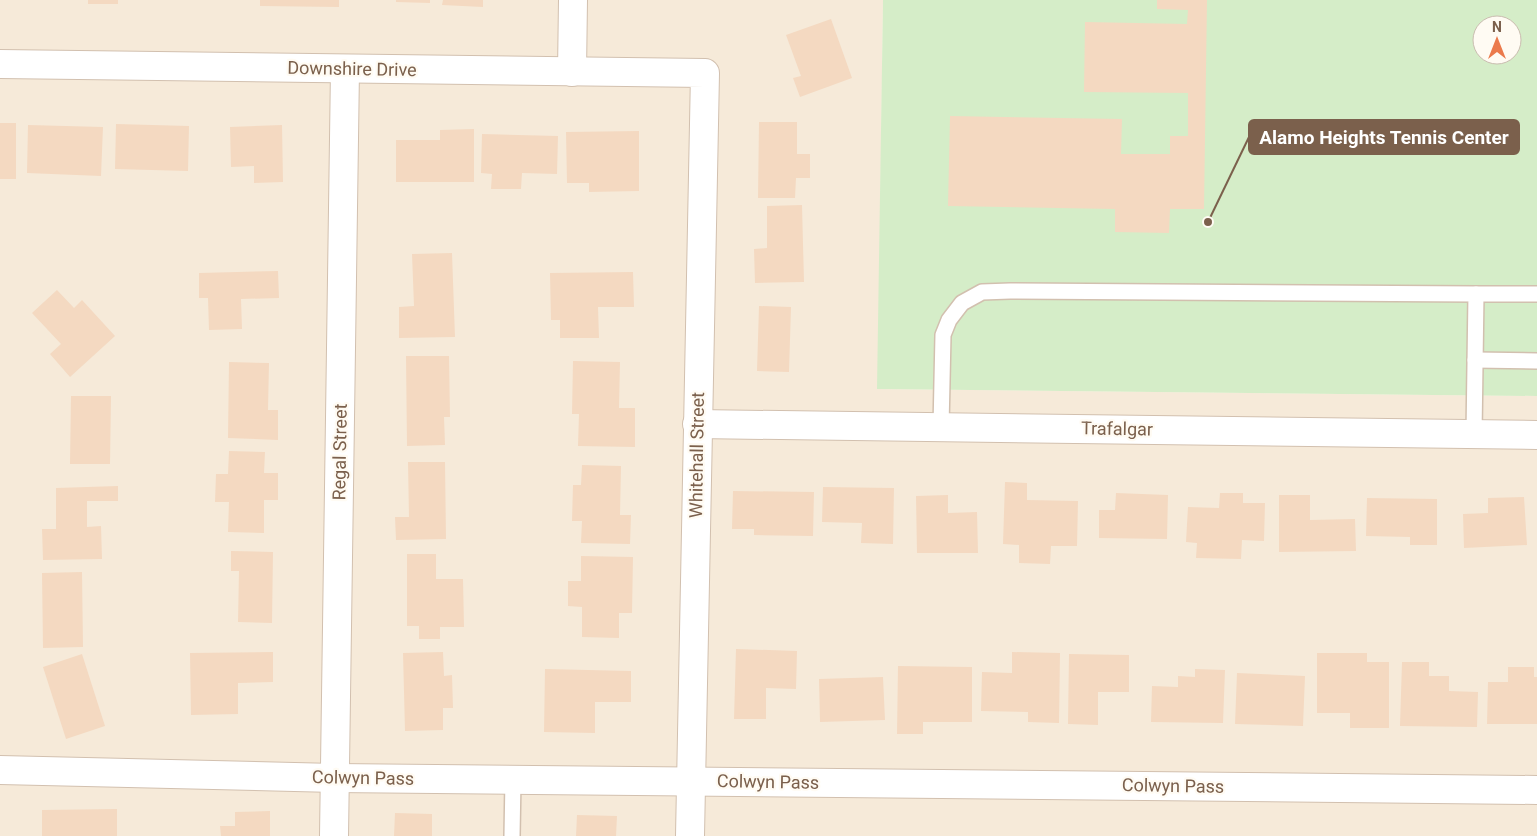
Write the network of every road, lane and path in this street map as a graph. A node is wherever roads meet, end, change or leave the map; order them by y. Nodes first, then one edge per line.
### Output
1 (573, 0) edge
2 (0, 64) edge
3 (345, 69) junction
4 (572, 72) junction
5 (705, 73) joint
6 (1476, 294) junction
7 (1537, 294) edge
8 (1476, 360) junction
9 (1537, 361) edge
10 (697, 424) junction
11 (941, 427) junction
12 (1474, 434) junction
13 (1537, 435) edge
14 (0, 770) edge
15 (335, 778) junction
16 (513, 780) junction
17 (692, 781) junction
18 (1537, 790) edge
19 (334, 836) edge
20 (512, 836) edge
21 (690, 836) edge

1 - 4 street
2 - 3 street, Downshire Drive
3 - 4 street, Downshire Drive
3 - 15 street, Regal Street
4 - 5 street, Downshire Drive
5 - 10 street, Whitehall Street
6 - 7 lane
6 - 8 lane
6 - 11 lane
8 - 9 lane
8 - 12 lane
10 - 11 street, Trafalgar
10 - 17 street, Whitehall Street
11 - 12 street, Trafalgar
12 - 13 street, Trafalgar
14 - 15 street, Colwyn Pass
15 - 16 street, Colwyn Pass
15 - 19 street, Regal Street
16 - 17 street, Colwyn Pass
16 - 20 lane
17 - 18 street, Colwyn Pass
17 - 21 street, Whitehall Street

